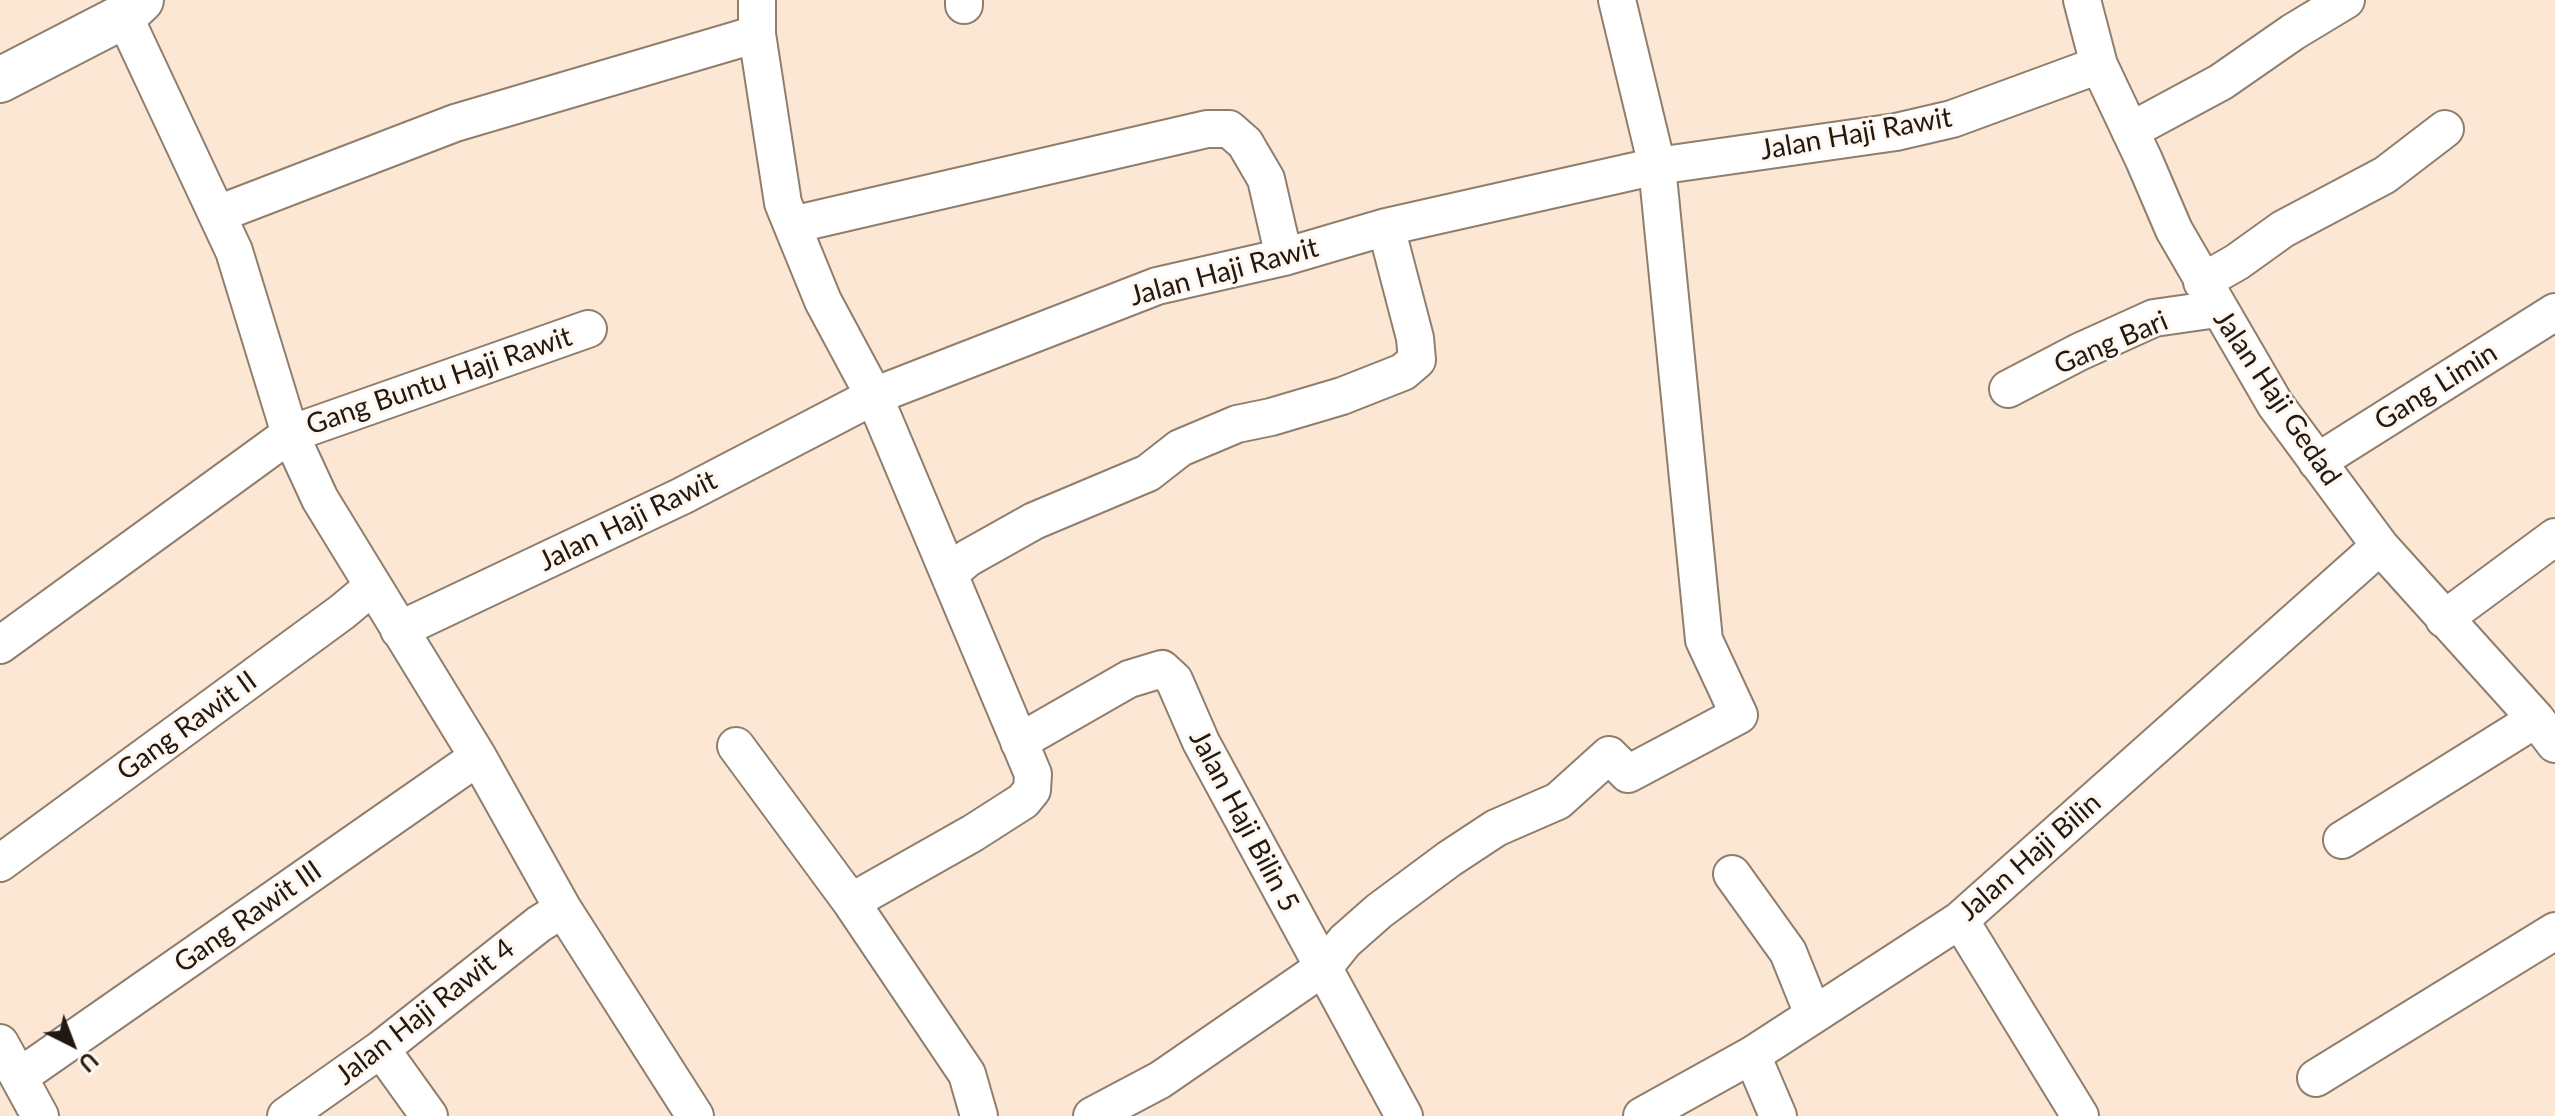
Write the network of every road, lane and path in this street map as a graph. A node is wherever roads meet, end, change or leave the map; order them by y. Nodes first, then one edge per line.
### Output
1 (1617, 0) edge
2 (2082, 0) edge
3 (2346, 0) edge
4 (132, 8) edge
5 (757, 17) edge
6 (2099, 65) junction
7 (0, 80) edge
8 (2445, 129) dead end
9 (2130, 131) junction
10 (1657, 166) junction
11 (218, 214) junction
12 (792, 225) junction
13 (1386, 227) junction
14 (1284, 257) junction
15 (2210, 295) junction
16 (2555, 312) edge
17 (588, 329) dead end
18 (2008, 389) dead end
19 (874, 396) junction
20 (290, 434) junction
21 (2317, 462) junction
22 (2555, 537) edge
23 (2380, 546) junction
24 (949, 574) junction
25 (372, 587) junction
26 (2444, 619) junction
27 (399, 630) junction
28 (0, 645) edge
29 (2546, 732) edge
30 (1019, 742) junction
31 (736, 746) dead end
32 (478, 757) junction
33 (2342, 840) dead end
34 (0, 863) edge
35 (1732, 874) dead end
36 (851, 902) junction
37 (563, 909) junction
38 (1960, 920) junction
39 (2555, 931) edge
40 (1324, 967) junction
41 (1813, 1014) junction
42 (0, 1043) edge
43 (381, 1049) junction
44 (1752, 1055) junction
45 (19, 1077) junction
46 (2316, 1078) dead end
47 (40, 1116) edge
48 (286, 1116) edge
49 (429, 1116) edge
50 (695, 1116) edge
51 (979, 1116) edge
52 (1092, 1116) edge
53 (1404, 1116) edge
54 (1642, 1116) edge
55 (1778, 1116) edge
56 (2080, 1116) edge

1 - 10 street
2 - 6 street, Jalan Haji Gedad
3 - 9 street
4 - 7 main road
4 - 11 street
5 - 11 street
5 - 12 street
6 - 9 street, Jalan Haji Gedad
6 - 10 street, Jalan Haji Rawit
8 - 15 street
9 - 15 street, Jalan Haji Gedad
10 - 13 street, Jalan Haji Rawit
10 - 40 street
11 - 20 street
12 - 14 street
12 - 19 street
13 - 14 street, Jalan Haji Rawit
13 - 24 street
14 - 19 street, Jalan Haji Rawit
15 - 18 street, Gang Bari
15 - 21 street, Jalan Haji Gedad
16 - 21 street, Gang Limin
17 - 20 street, Gang Buntu Haji Rawit
19 - 24 street
19 - 27 street, Jalan Haji Rawit
20 - 25 street
20 - 28 street, Gang Buntu Haji Rawit
21 - 23 street, Jalan Haji Gedad
22 - 26 street
23 - 26 street, Jalan Haji Gedad
23 - 38 street, Jalan Haji Bilin
24 - 30 street
25 - 27 street
25 - 34 street, Gang Rawit II
26 - 29 street, Jalan Haji Gedad
27 - 32 street
29 - 33 street
30 - 36 street
30 - 40 street, Jalan Haji Bilin 5
31 - 36 street
32 - 37 street
32 - 45 street, Gang Rawit III
35 - 41 street
36 - 51 street
37 - 43 street, Jalan Haji Rawit 4
37 - 50 street
38 - 41 street, Jalan Haji Bilin
38 - 56 street
39 - 46 street
40 - 52 street
40 - 53 street, Jalan Haji Bilin 5
41 - 44 street, Jalan Haji Bilin
42 - 45 street
43 - 48 street, Jalan Haji Rawit 4
43 - 49 street
44 - 54 street, Jalan Haji Bilin
44 - 55 street
45 - 47 street

